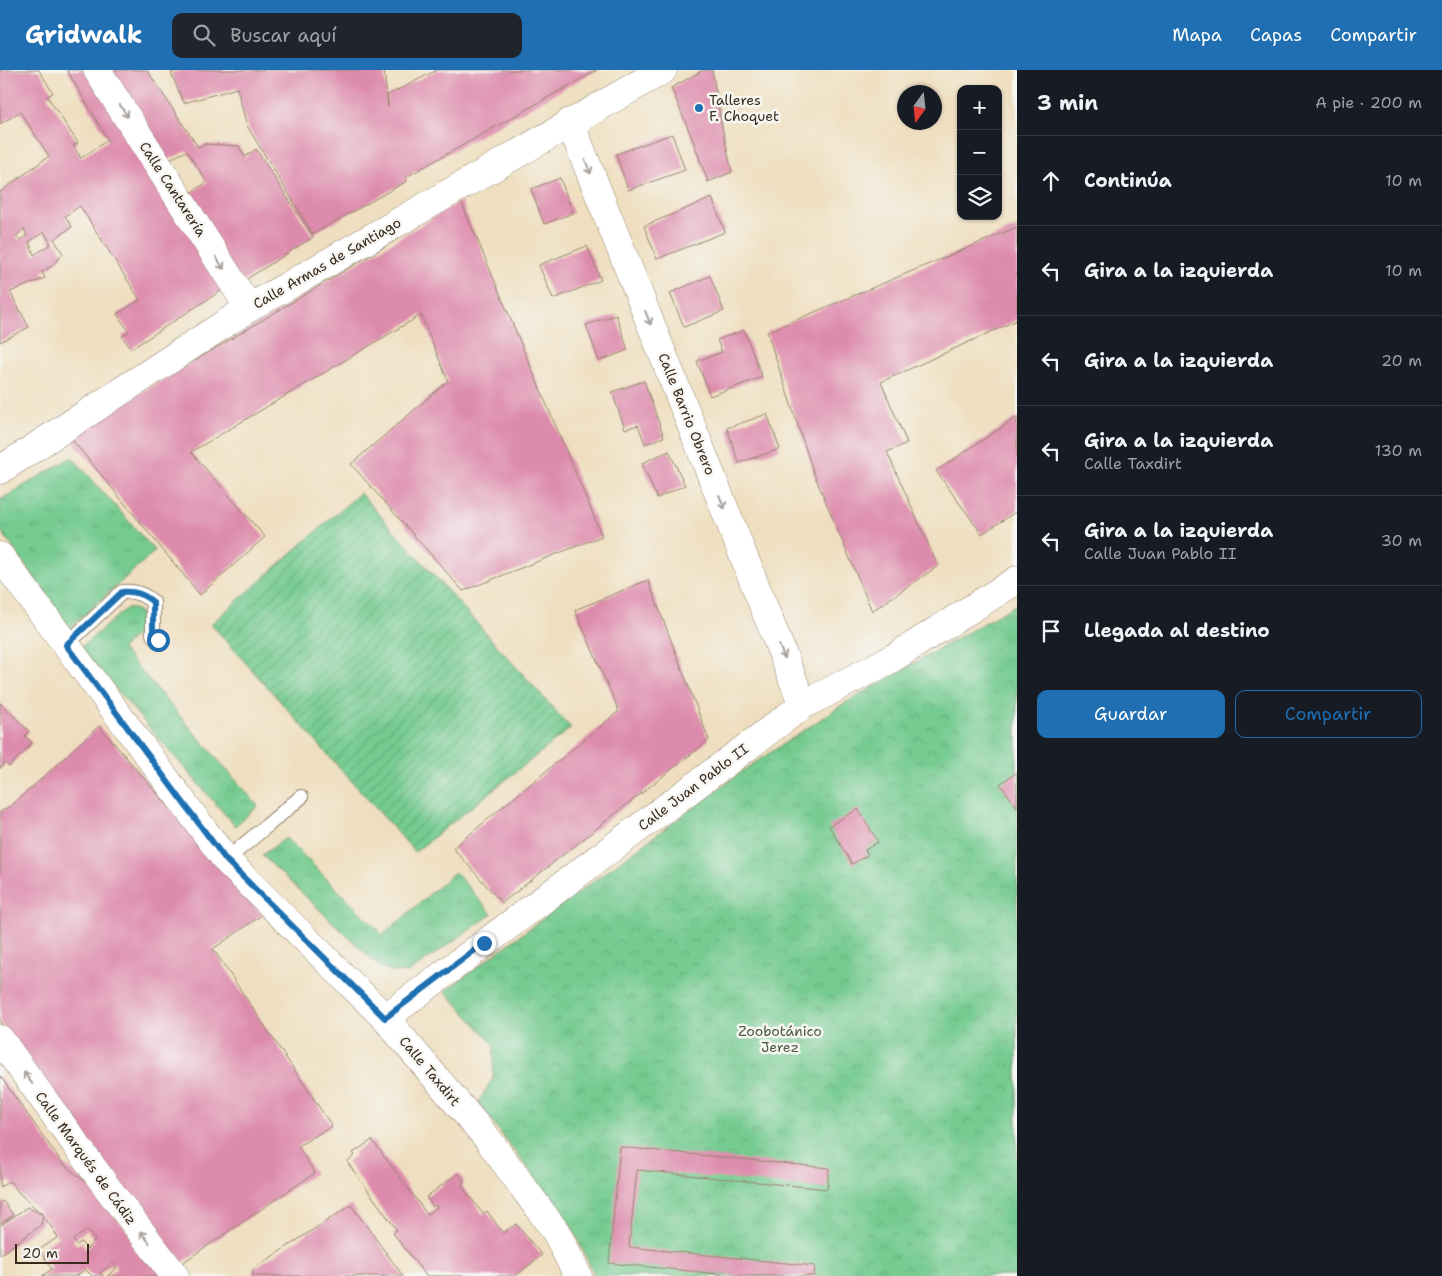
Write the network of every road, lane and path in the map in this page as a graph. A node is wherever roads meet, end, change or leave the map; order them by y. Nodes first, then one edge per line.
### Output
1 (97, 70) edge
2 (663, 70) edge
3 (570, 122) junction
4 (249, 308) junction
5 (0, 470) edge
6 (0, 556) edge
7 (1017, 580) edge
8 (158, 640) dead end
9 (66, 645) junction
10 (803, 706) junction
11 (301, 797) dead end
12 (226, 860) junction
13 (385, 1018) junction
14 (0, 1039) edge
15 (175, 1276) edge
16 (578, 1276) edge

1 -> 4 street, Calle Cantarería
2 - 3 street, Calle Armas de Santiago
3 - 4 street, Calle Armas de Santiago
3 -> 10 street, Calle Barrio Obrero
4 - 5 street, Calle Armas de Santiago
6 - 9 street, Calle Taxdirt
7 - 10 street, Calle Juan Pablo II
8 - 9 lane
9 - 12 street, Calle Taxdirt
10 - 13 street, Calle Juan Pablo II
11 - 12 lane
12 - 13 street, Calle Taxdirt
13 - 16 street, Calle Taxdirt
15 -> 14 street, Calle Marqués de Cádiz

